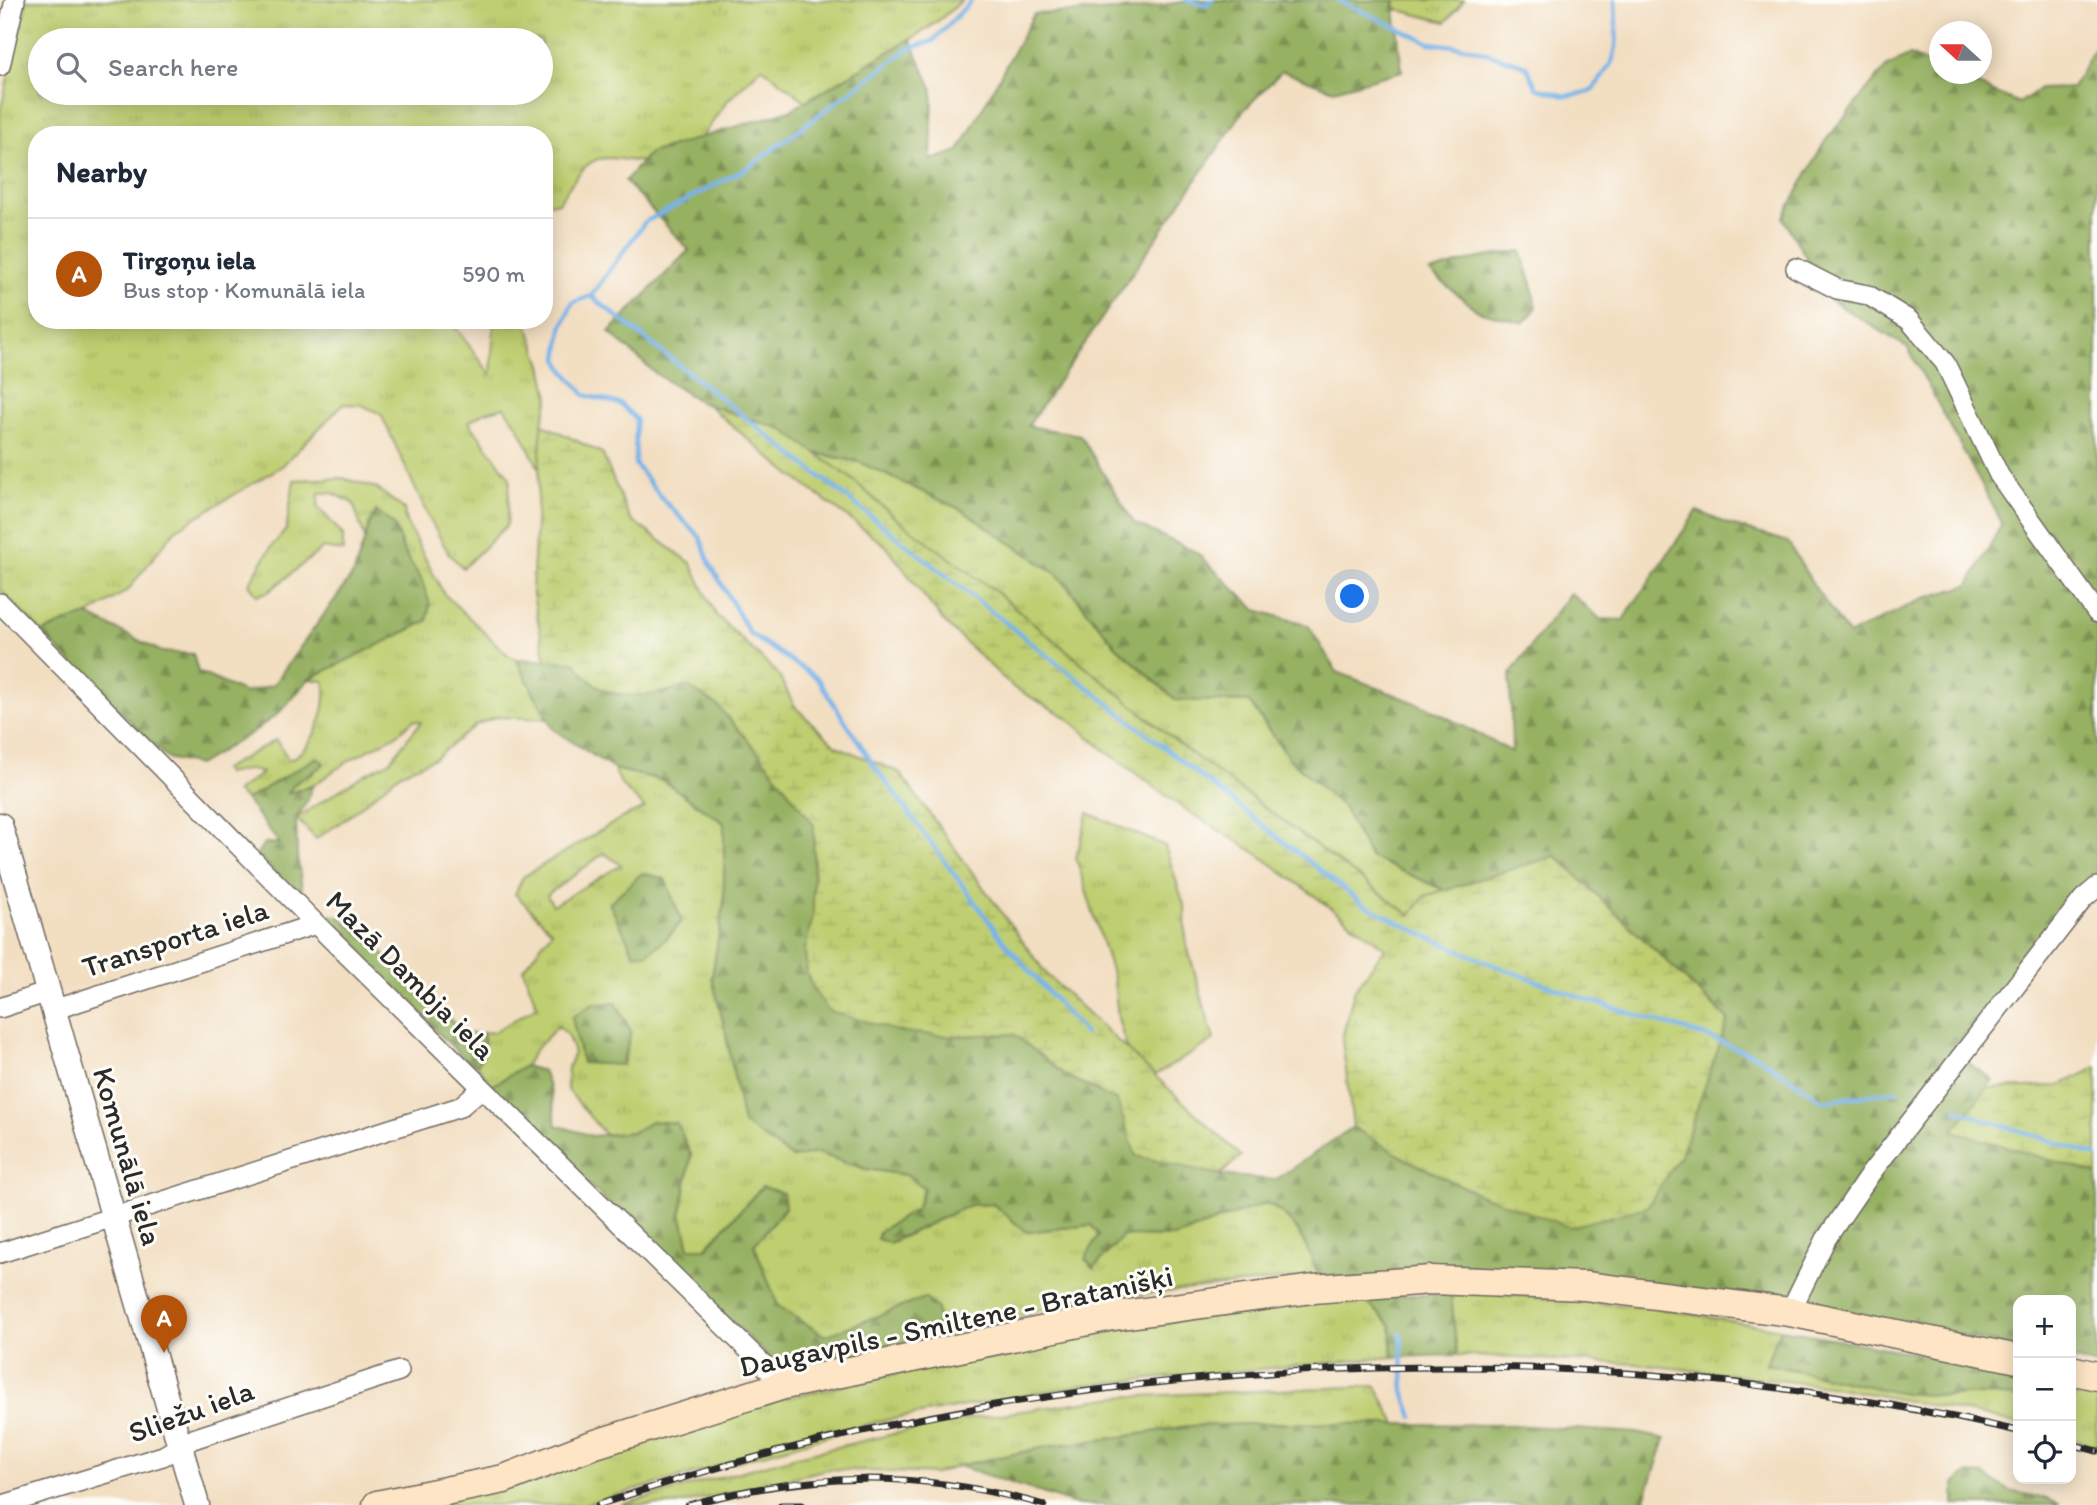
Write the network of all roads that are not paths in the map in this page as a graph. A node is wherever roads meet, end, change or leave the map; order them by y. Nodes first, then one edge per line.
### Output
1 (15, 0) edge
2 (0, 66) edge
3 (1796, 268) dead end
4 (0, 603) edge
5 (2097, 613) edge
6 (0, 825) edge
7 (2097, 887) edge
8 (316, 923) junction
9 (51, 1001) junction
10 (0, 1008) edge
11 (482, 1088) junction
12 (112, 1216) junction
13 (0, 1253) edge
14 (1790, 1312) junction
15 (2013, 1358) edge
16 (398, 1371) dead end
17 (2076, 1371) edge
18 (2097, 1376) edge
19 (784, 1385) junction
20 (180, 1446) junction
21 (3, 1505) edge
22 (197, 1505) edge
23 (377, 1505) edge

1 - 2 street
3 - 5 street
4 - 8 street, Mazā Dambja iela
6 - 9 street, Komunālā iela
7 - 14 street
8 - 9 street, Transporta iela
8 - 11 street, Mazā Dambja iela
9 - 10 street, Transporta iela
9 - 12 street, Komunālā iela
11 - 12 street
11 - 19 street, Mazā Dambja iela
12 - 13 street
12 - 20 street, Komunālā iela
14 - 15 main road, Daugavpils - Smiltene - Bratanišķi
14 - 19 main road, Daugavpils - Smiltene - Bratanišķi
16 - 20 street, Sliežu iela
17 - 18 main road
19 - 23 main road, Daugavpils - Smiltene - Bratanišķi
20 - 21 street, Sliežu iela
20 - 22 street, Komunālā iela

